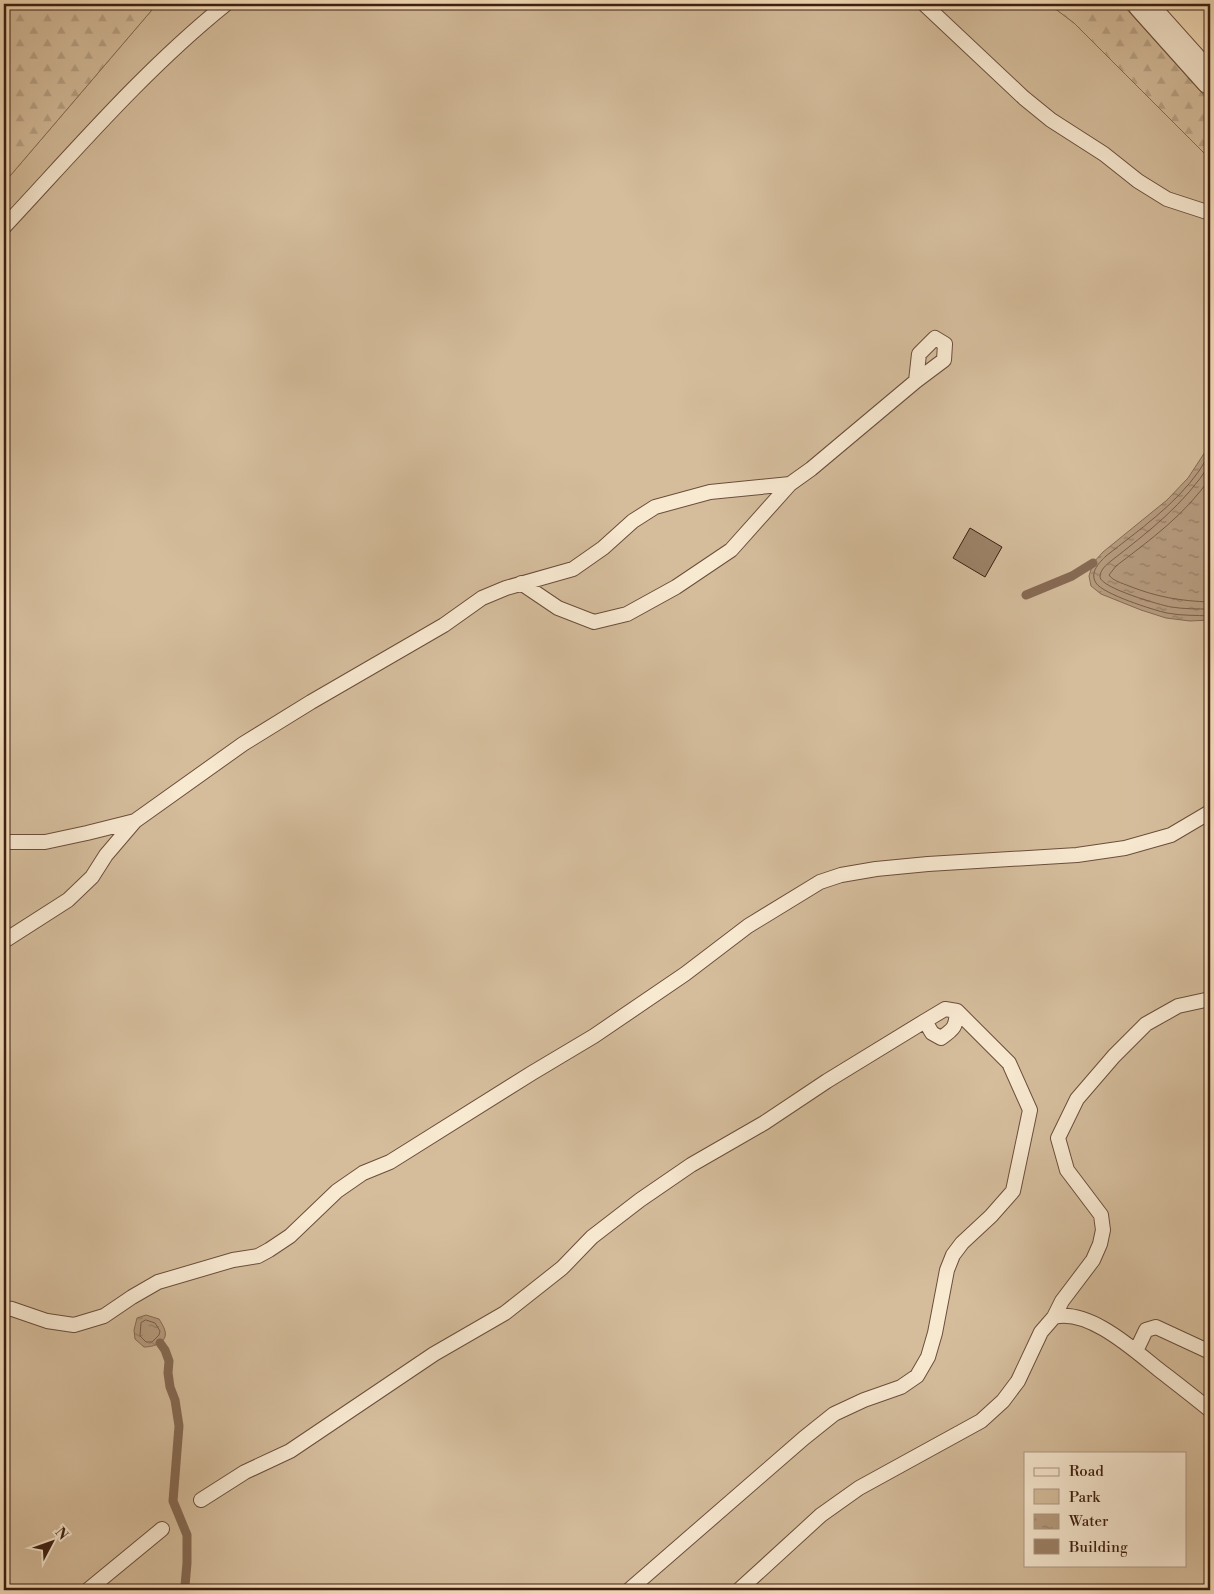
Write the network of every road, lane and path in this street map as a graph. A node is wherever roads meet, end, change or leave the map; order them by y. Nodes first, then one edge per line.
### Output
1 (226, 4) edge
2 (924, 4) edge
3 (1142, 4) edge
4 (1208, 75) edge
5 (1210, 214) edge
6 (4, 227) edge
7 (916, 381) dead end
8 (790, 484) junction
9 (521, 583) junction
10 (1210, 812) edge
11 (135, 820) junction
12 (4, 842) edge
13 (4, 941) edge
14 (1210, 999) edge
15 (957, 1011) junction
16 (925, 1021) junction
17 (4, 1308) edge
18 (1054, 1317) junction
19 (1136, 1352) junction
20 (1210, 1352) edge
21 (1210, 1410) edge
22 (201, 1500) dead end
23 (162, 1529) dead end
24 (88, 1590) edge
25 (629, 1590) edge
26 (739, 1590) edge

1 - 6 lane
2 - 5 lane
3 - 4 street
7 - 8 lane
8 - 9 lane
8 - 9 lane
9 - 11 lane
10 - 17 lane
11 - 12 lane
11 - 13 lane
14 - 18 lane
15 - 16 lane
15 - 16 lane
15 - 25 lane
16 - 22 lane
18 - 19 lane
18 - 26 lane
19 - 20 lane
19 - 21 lane
23 - 24 lane

